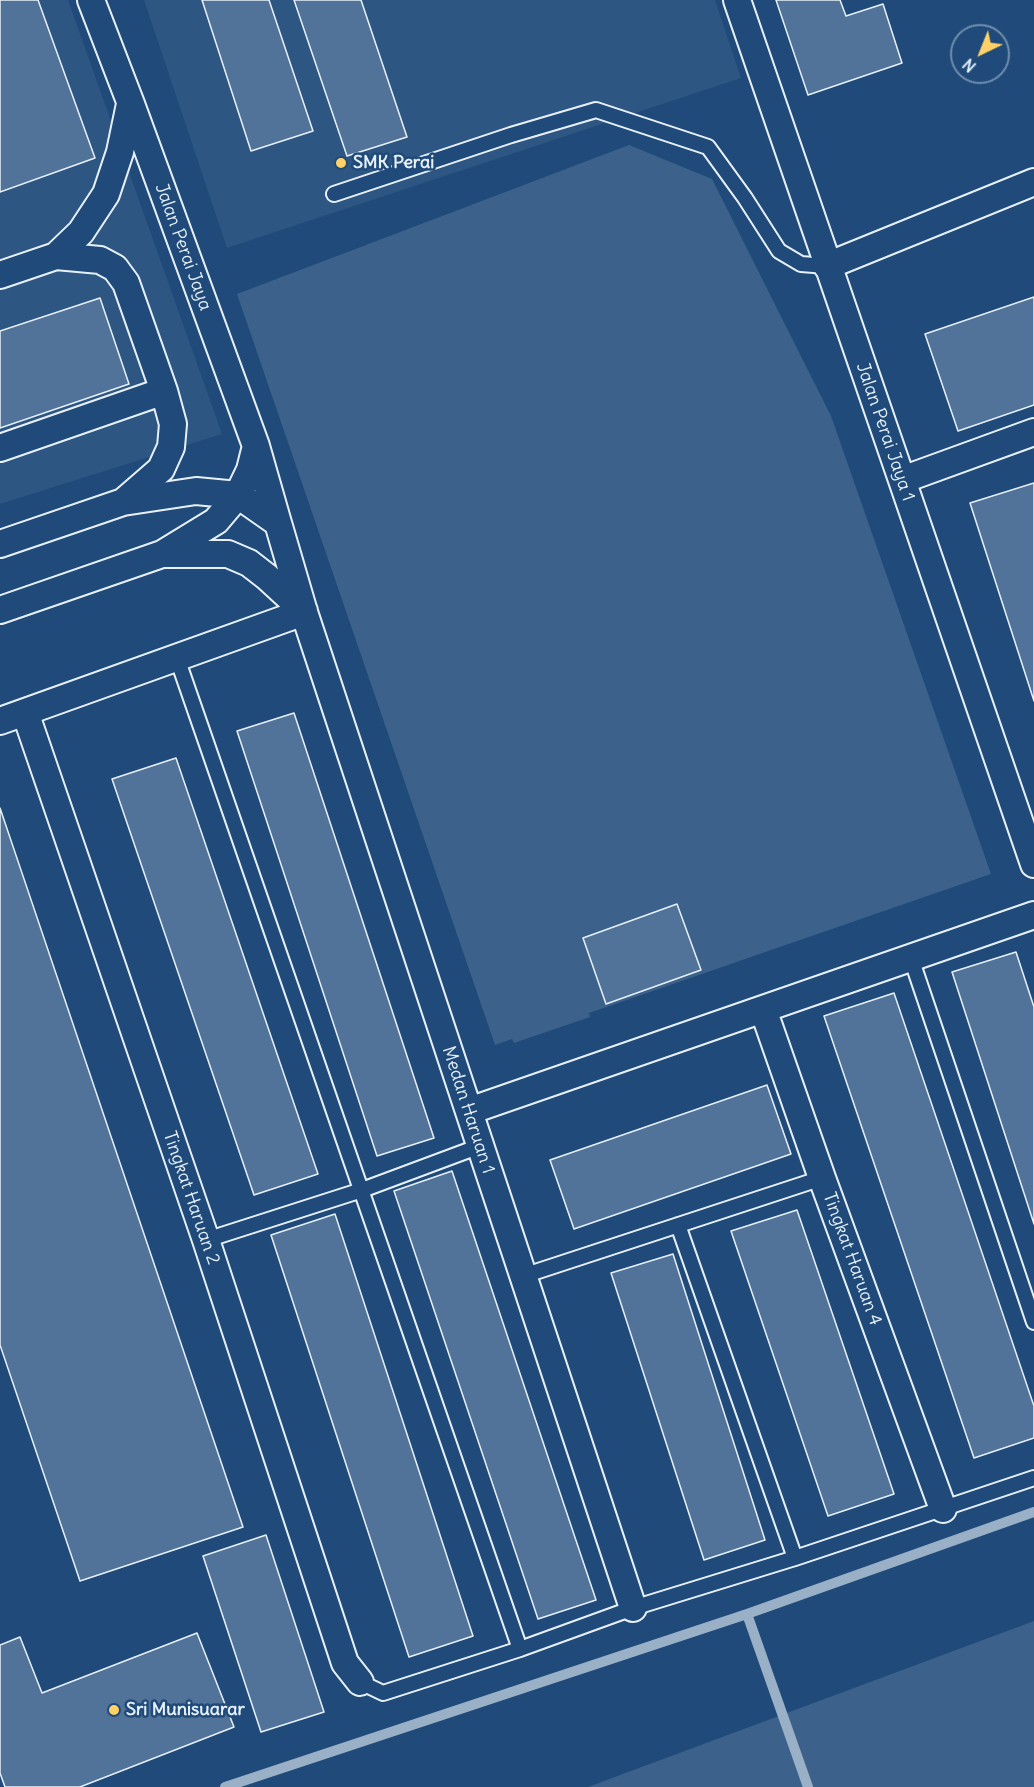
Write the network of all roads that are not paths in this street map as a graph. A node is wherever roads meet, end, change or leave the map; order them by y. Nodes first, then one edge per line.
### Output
1 (91, 0) edge
2 (737, 0) edge
3 (130, 104) junction
4 (1034, 182) edge
5 (334, 194) dead end
6 (56, 256) junction
7 (827, 266) junction
8 (0, 275) edge
9 (164, 391) junction
10 (1034, 432) edge
11 (256, 446) junction
12 (0, 448) edge
13 (902, 480) junction
14 (238, 495) junction
15 (123, 502) junction
16 (278, 523) junction
17 (0, 544) edge
18 (162, 554) junction
19 (0, 610) edge
20 (304, 612) junction
21 (177, 658) junction
22 (25, 712) junction
23 (0, 721) edge
24 (1034, 864) edge
25 (1034, 915) edge
26 (911, 958) junction
27 (763, 1009) junction
28 (469, 1111) junction
29 (480, 1146) junction
30 (822, 1178) junction
31 (362, 1190) junction
32 (678, 1225) junction
33 (206, 1240) junction
34 (523, 1276) junction
35 (1034, 1322) edge
36 (1034, 1478) edge
37 (943, 1509) junction
38 (795, 1558) junction
39 (633, 1608) junction
40 (520, 1649) junction
41 (360, 1682) joint

1 - 3 street, Jalan Perai Jaya
2 - 7 street, Jalan Perai Jaya 1
3 - 6 street
3 - 11 street, Jalan Perai Jaya
4 - 7 street
5 - 7 lane
6 - 8 street
6 - 9 street
7 - 13 street, Jalan Perai Jaya 1
9 - 12 street
9 - 15 street
10 - 13 street
11 - 14 street
11 - 16 street, Jalan Perai Jaya
13 - 24 street, Jalan Perai Jaya 1
14 - 15 street
14 - 16 street
14 - 18 street
15 - 17 street
16 - 20 street, Medan Haruan 1
18 - 19 street
18 - 20 street, Medan Haruan 1
20 - 21 street
20 - 28 street, Medan Haruan 1
21 - 22 street
21 - 31 lane
22 - 23 street
22 - 33 street, Tingkat Haruan 2
25 - 26 street
26 - 27 street
26 - 35 lane
27 - 28 street
27 - 30 street, Tingkat Haruan 4
28 - 29 street, Medan Haruan 1
29 - 31 lane
29 - 34 street, Medan Haruan 1
30 - 32 lane
30 - 37 street, Tingkat Haruan 4
31 - 33 lane
31 - 40 lane
32 - 34 lane
32 - 38 lane
33 - 41 street, Tingkat Haruan 2
34 - 39 street, Medan Haruan 1
36 - 37 lane
37 - 38 lane
38 - 39 lane
39 - 40 lane
40 - 41 lane

